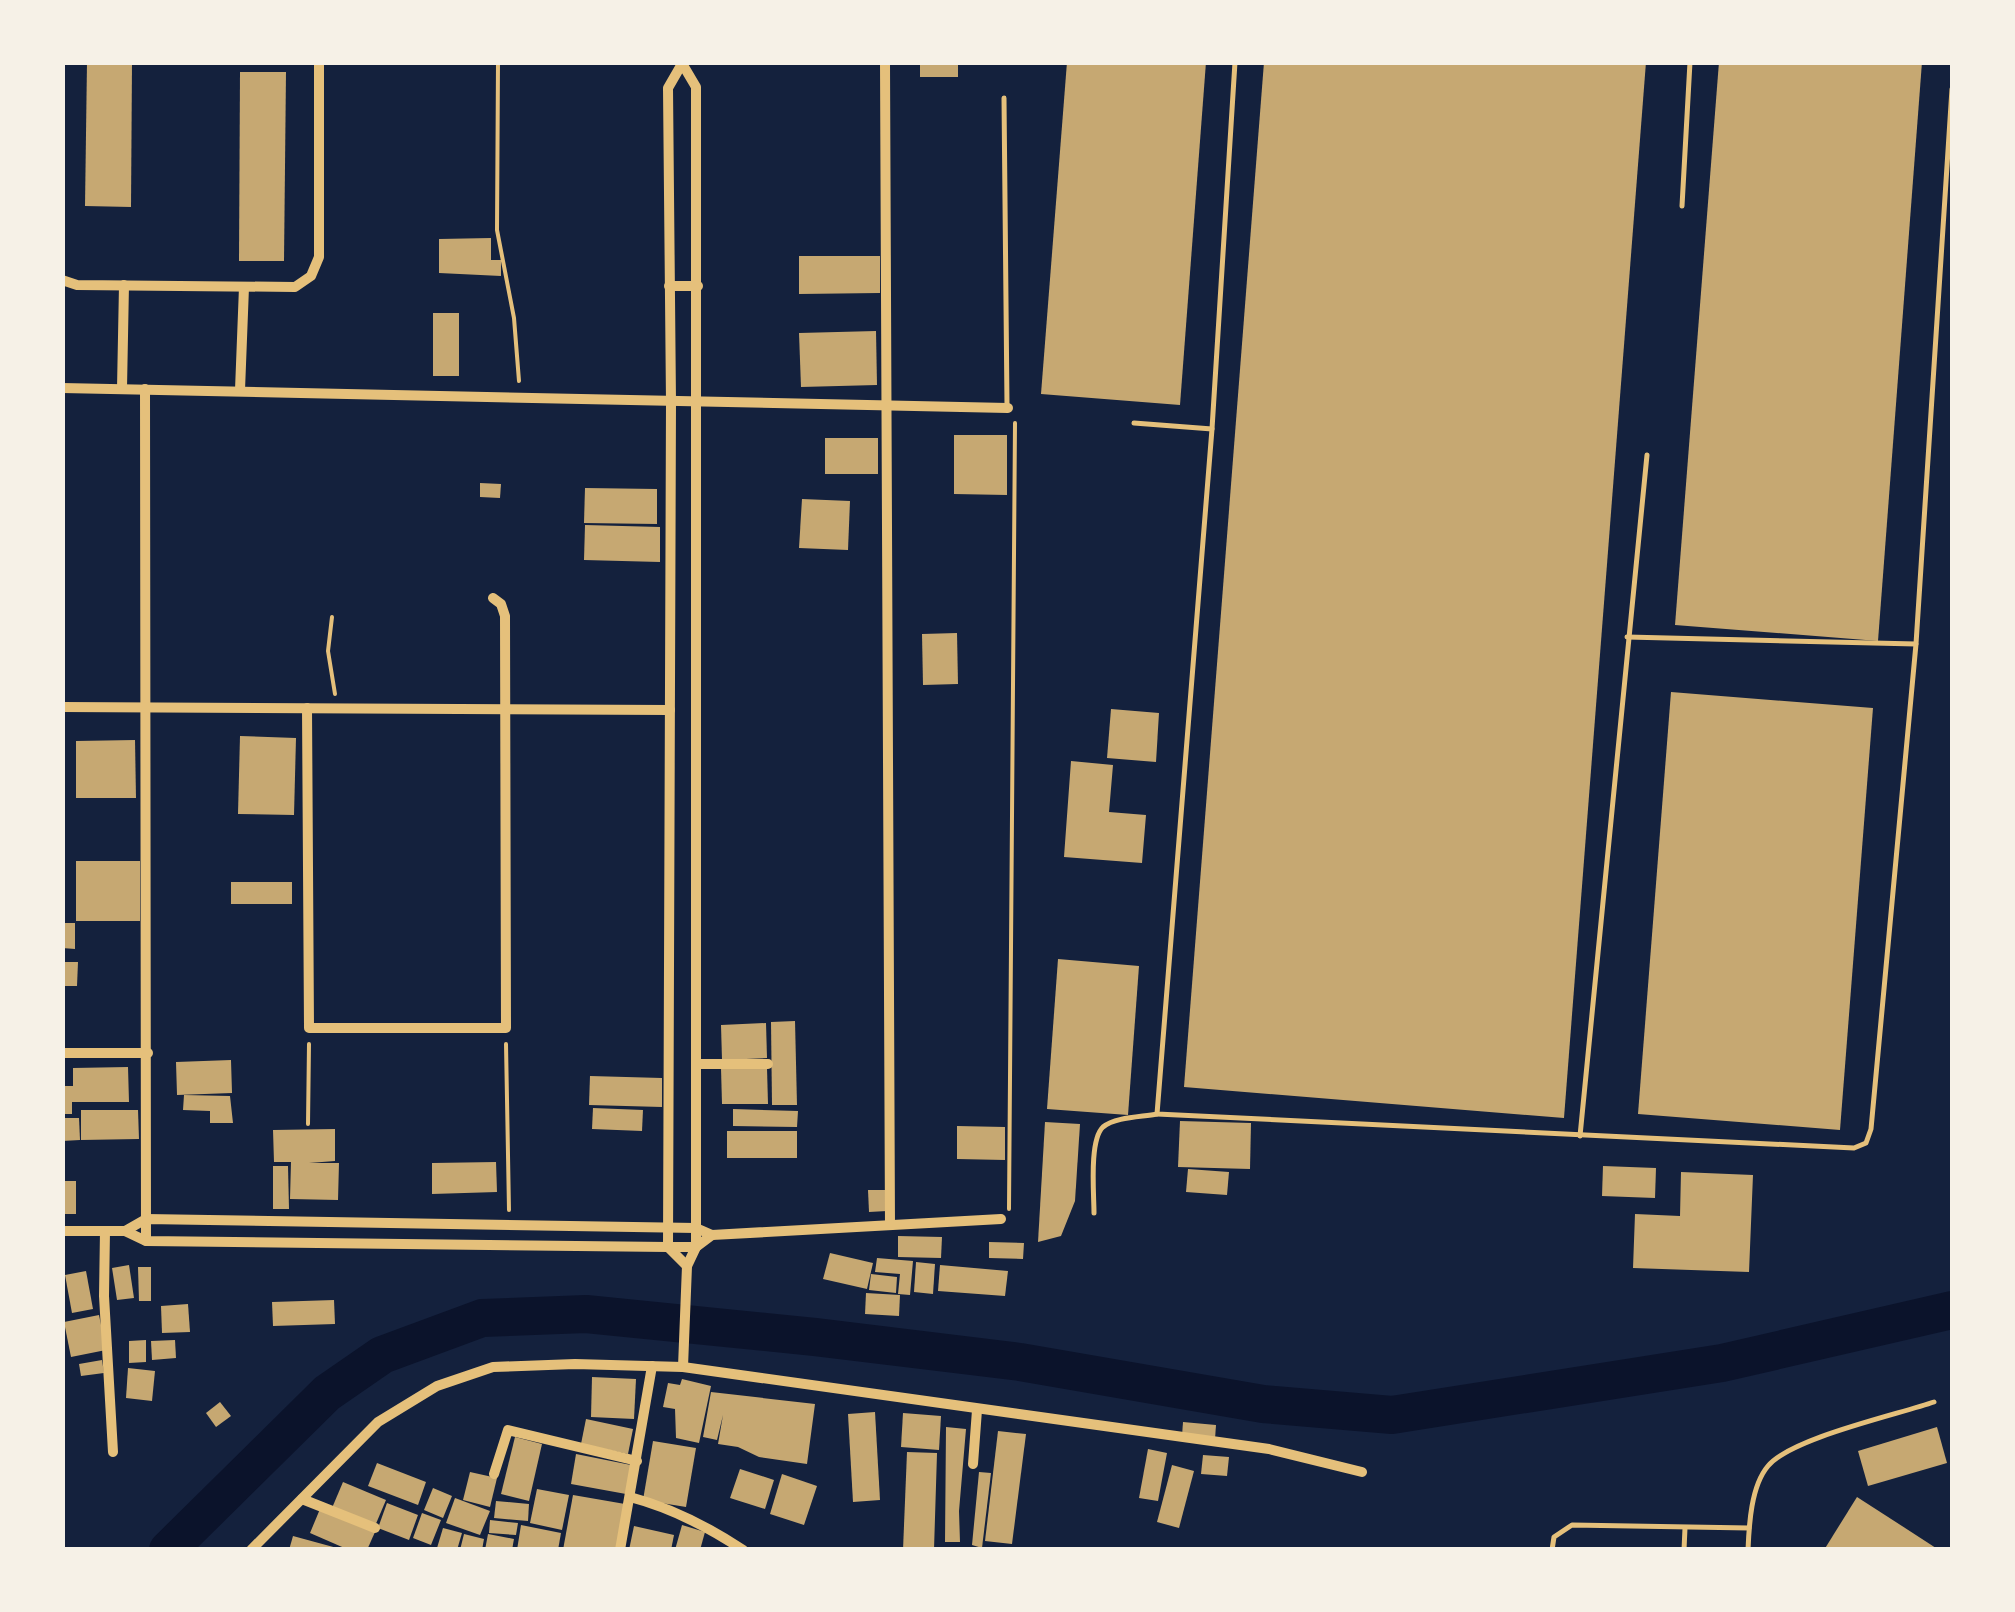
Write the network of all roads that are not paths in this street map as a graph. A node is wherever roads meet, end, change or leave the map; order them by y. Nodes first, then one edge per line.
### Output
1 (319, 62) edge
2 (884, 62) edge
3 (1234, 62) edge
4 (1690, 62) edge
5 (683, 64) edge
6 (1952, 89) edge
7 (1004, 98) dead end
8 (1682, 206) dead end
9 (62, 280) edge
10 (124, 285) junction
11 (669, 286) junction
12 (698, 286) junction
13 (244, 287) junction
14 (62, 388) edge
15 (122, 388) junction
16 (145, 389) junction
17 (240, 390) junction
18 (696, 401) junction
19 (671, 402) junction
20 (886, 406) junction
21 (1008, 408) joint
22 (1134, 424) dead end
23 (1212, 429) junction
24 (1647, 455) dead end
25 (670, 585) junction
26 (696, 586) junction
27 (492, 598) dead end
28 (1627, 637) junction
29 (1916, 644) junction
30 (148, 706) junction
31 (62, 707) edge
32 (307, 708) junction
33 (507, 710) junction
34 (670, 710) junction
35 (670, 748) junction
36 (696, 748) junction
37 (696, 871) junction
38 (670, 872) junction
39 (670, 964) junction
40 (696, 964) junction
41 (62, 1053) edge
42 (148, 1053) junction
43 (696, 1064) junction
44 (768, 1064) dead end
45 (1157, 1114) junction
46 (1580, 1136) junction
47 (1094, 1213) dead end
48 (1001, 1218) road end
49 (146, 1219) junction
50 (273, 1221) junction
51 (432, 1224) junction
52 (890, 1225) junction
53 (669, 1227) junction
54 (696, 1228) junction
55 (62, 1231) edge
56 (105, 1232) junction
57 (125, 1232) junction
58 (712, 1235) junction
59 (146, 1241) junction
60 (273, 1242) junction
61 (431, 1244) junction
62 (668, 1247) junction
63 (696, 1247) junction
64 (688, 1266) junction
65 (684, 1361) junction
66 (652, 1366) junction
67 (1934, 1402) dead end
68 (977, 1410) junction
69 (113, 1452) dead end
70 (638, 1461) junction
71 (973, 1464) dead end
72 (1362, 1472) dead end
73 (494, 1474) dead end
74 (630, 1497) junction
75 (302, 1498) junction
76 (375, 1528) dead end
77 (1685, 1528) junction
78 (1749, 1528) junction
79 (724, 1537) junction
80 (251, 1550) edge
81 (620, 1550) edge
82 (718, 1550) edge
83 (743, 1550) edge
84 (1552, 1550) edge
85 (1684, 1550) edge
86 (1748, 1550) edge

1 - 13 street
2 - 20 street
3 - 23 lane
4 - 8 lane
5 - 11 street
5 - 12 street
6 - 29 lane
7 - 21 lane
9 - 10 street
10 - 13 street
10 - 15 street
11 - 12 street
11 - 19 street
12 - 18 street
13 - 17 street
14 - 15 street
15 - 16 street
16 - 17 street
16 - 30 street
17 - 19 street
18 - 19 street
18 - 20 street
18 - 26 street
19 - 25 street
20 - 21 street
20 - 52 street
22 - 23 lane
23 - 45 lane
24 - 28 lane
25 - 26 street
25 - 34 street
26 - 36 street
27 - 33 street
28 - 29 lane
28 - 46 lane
29 - 46 lane
30 - 31 street
30 - 32 street
30 - 42 street
32 - 33 street
32 - 33 street
33 - 34 street
34 - 35 street
35 - 36 street
35 - 38 street
36 - 37 street
37 - 38 street
37 - 40 street
38 - 39 street
39 - 40 street
39 - 53 street
40 - 43 street
41 - 42 street
42 - 49 street
43 - 44 street
43 - 54 street
45 - 46 lane
45 - 47 lane
48 - 52 street
49 - 50 street
49 - 57 street
49 - 59 street
50 - 51 street
50 - 60 street
51 - 53 street
51 - 61 street
52 - 58 street
53 - 54 street
53 - 62 street
54 - 58 street
54 - 63 street
55 - 56 street
56 - 57 street
56 - 69 street
57 - 59 street
58 - 63 street
59 - 60 street
60 - 61 street
61 - 62 street
62 - 63 street
62 - 64 street
63 - 64 street
64 - 65 street
65 - 66 street
65 - 68 street
66 - 70 street
66 - 75 street
67 - 78 lane
68 - 71 street
68 - 72 street
70 - 73 street
70 - 74 street
74 - 79 street
74 - 81 street
75 - 76 street
75 - 80 street
77 - 78 lane
77 - 84 lane
77 - 85 lane
78 - 86 lane
79 - 82 street
79 - 83 street

